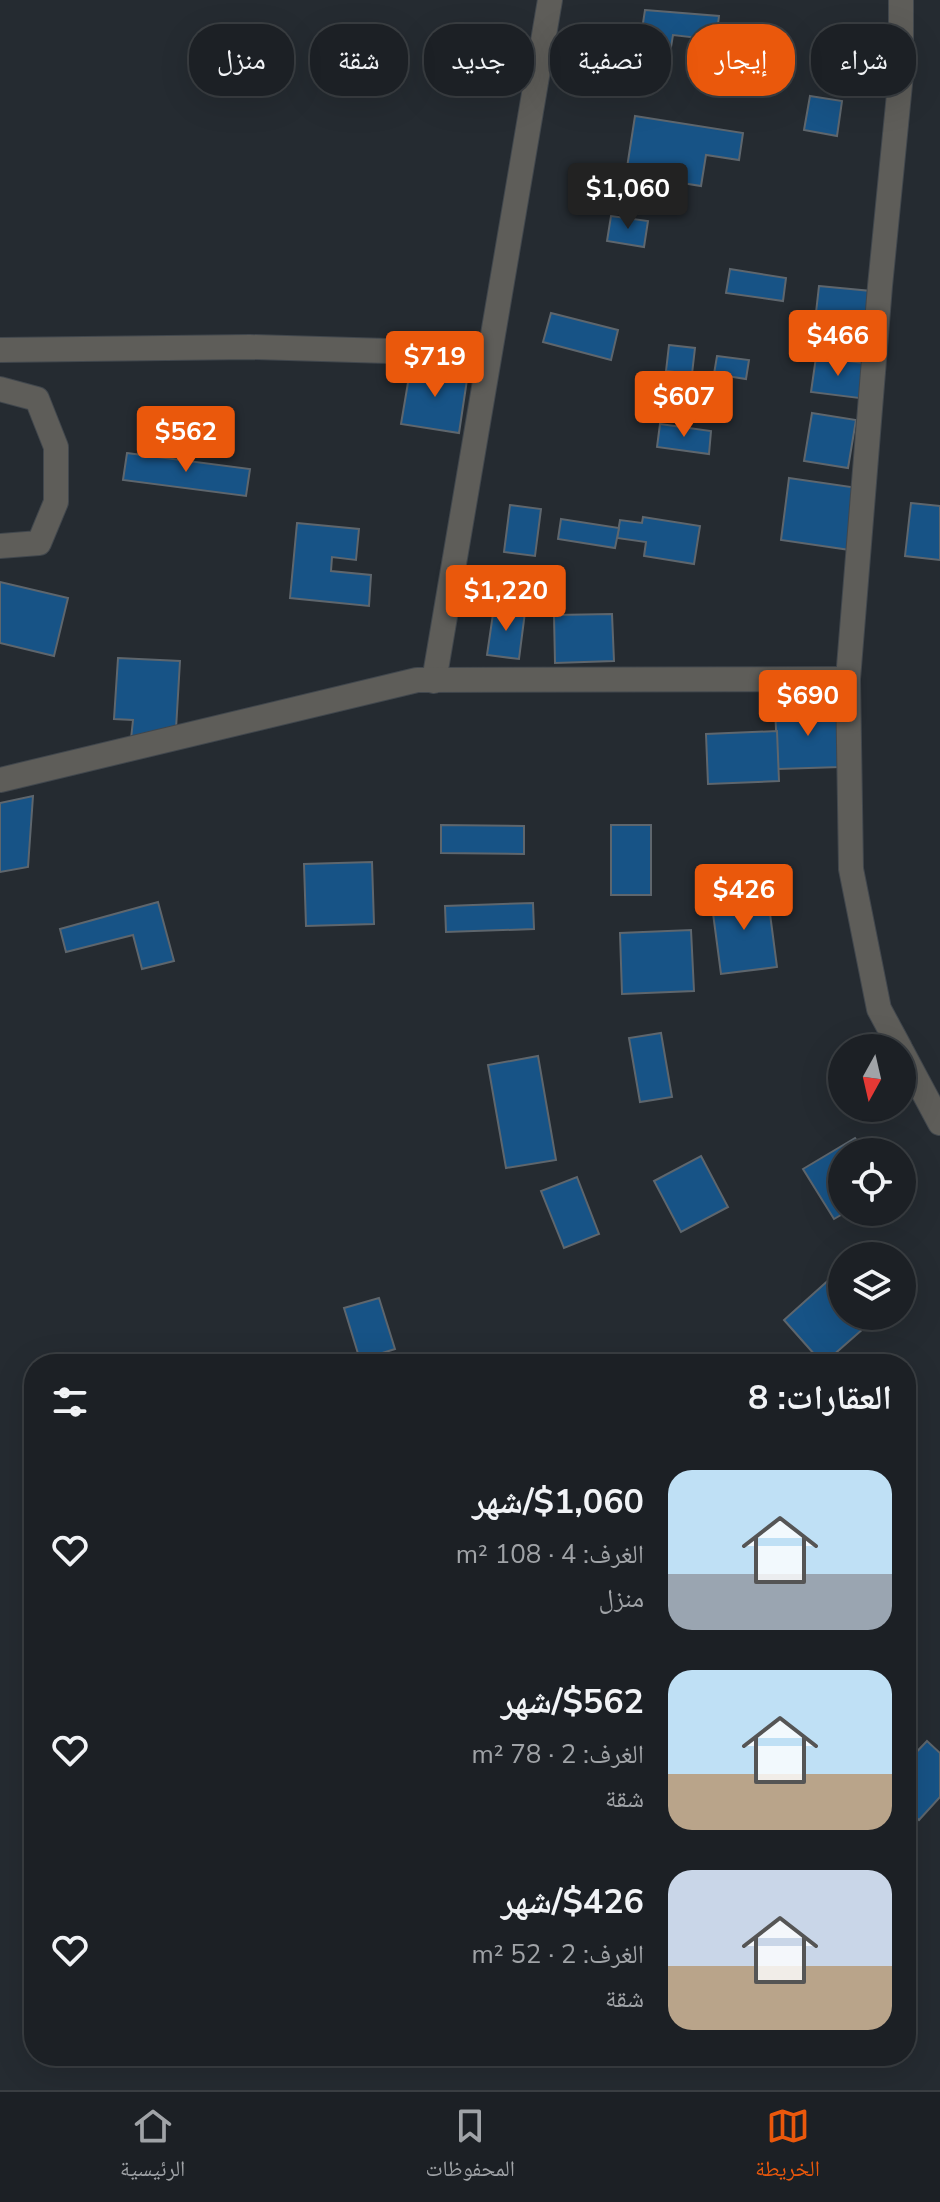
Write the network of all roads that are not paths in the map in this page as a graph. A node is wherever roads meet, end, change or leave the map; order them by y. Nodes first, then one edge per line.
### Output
1 (550, 0) edge
2 (901, 0) edge
3 (0, 350) edge
4 (489, 354) junction
5 (0, 389) edge
6 (0, 546) edge
7 (848, 679) junction
8 (434, 681) junction
9 (0, 780) edge
10 (892, 1034) edge
11 (916, 1078) edge
12 (940, 1123) edge

1 - 4 street
2 - 7 street
3 - 4 street
4 - 8 street
5 - 6 street
7 - 8 street
7 - 10 street
8 - 9 street
11 - 12 street

